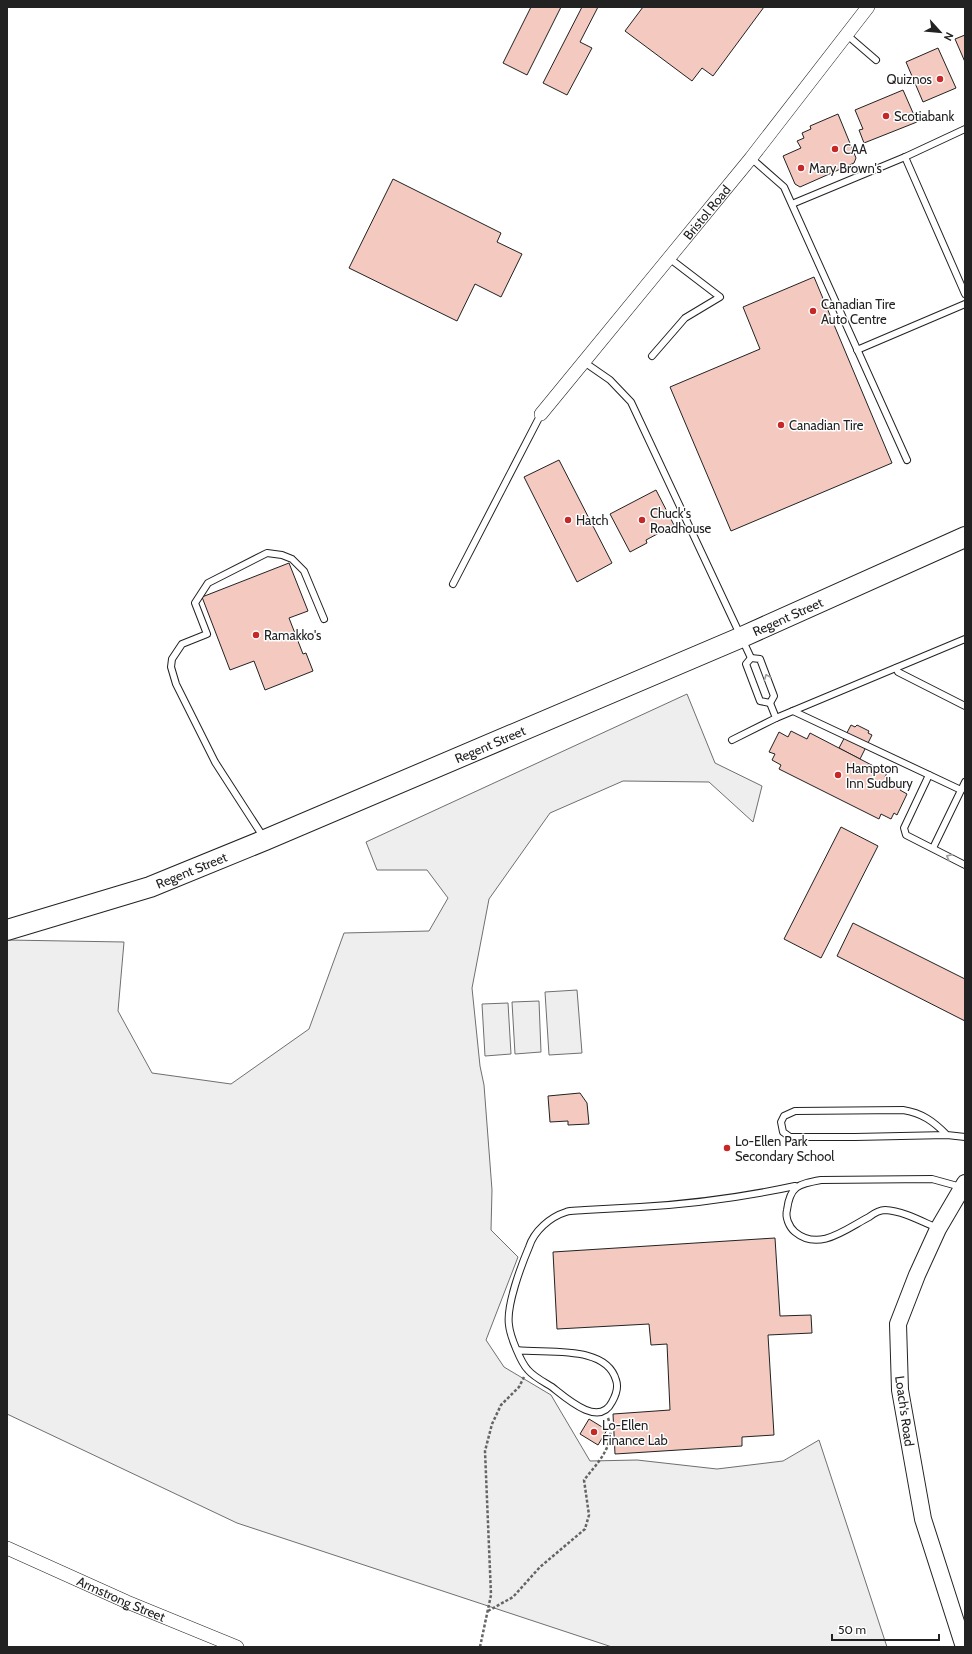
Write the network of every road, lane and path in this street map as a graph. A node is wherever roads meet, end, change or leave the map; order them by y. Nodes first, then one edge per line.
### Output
1 (868, 7) edge
2 (847, 35) junction
3 (876, 60) dead end
4 (965, 129) edge
5 (905, 157) junction
6 (752, 158) junction
7 (792, 204) junction
8 (669, 258) junction
9 (965, 294) edge
10 (965, 304) edge
11 (857, 350) junction
12 (652, 356) dead end
13 (584, 362) junction
14 (541, 414) joint
15 (907, 460) dead end
16 (965, 537) edge
17 (453, 584) dead end
18 (324, 619) dead end
19 (742, 637) junction
20 (965, 639) edge
21 (751, 658) junction
22 (896, 668) junction
23 (770, 703) junction
24 (965, 706) edge
25 (792, 711) junction
26 (776, 718) junction
27 (732, 740) dead end
28 (929, 775) junction
29 (965, 782) edge
30 (961, 790) junction
31 (265, 840) junction
32 (933, 848) junction
33 (965, 865) edge
34 (7, 930) edge
35 (947, 1135) junction
36 (965, 1137) edge
37 (964, 1185) edge
38 (796, 1186) junction
39 (938, 1229) junction
40 (517, 1350) junction
41 (527, 1370) junction
42 (605, 1410) junction
43 (7, 1548) edge
44 (488, 1610) junction
45 (237, 1647) edge
46 (480, 1647) edge
47 (964, 1647) edge

1 - 2 street, Bristol Road
2 - 3 lane
2 - 6 street, Bristol Road
4 - 5 lane
5 - 7 lane
5 - 9 lane
6 - 7 lane
6 - 8 street, Bristol Road
7 - 11 lane
8 - 12 lane
8 - 13 street, Bristol Road
10 - 11 lane
11 - 15 lane
13 - 14 street, Bristol Road
13 - 19 lane
14 - 17 lane
16 - 19 main road, Regent Street
18 - 31 lane
19 - 21 lane
19 - 31 main road, Regent Street
20 - 22 lane
23 -> 21 lane
21 - 23 lane
22 - 24 lane
22 - 25 lane
23 - 26 lane
25 - 26 lane
25 - 28 lane
26 - 27 lane
28 - 30 lane
28 - 32 lane
29 - 30 lane
30 - 32 lane
31 - 34 main road, Regent Street
33 -> 32 lane
35 - 35 lane
35 - 36 lane
37 - 38 lane
37 - 39 street, Loach's Road
38 - 39 lane
38 - 40 lane
39 - 47 street, Loach's Road
40 - 41 lane
40 - 42 lane
41 - 42 lane
41 - 44 path
42 - 44 path
43 - 45 street, Armstrong Street
44 - 46 path

